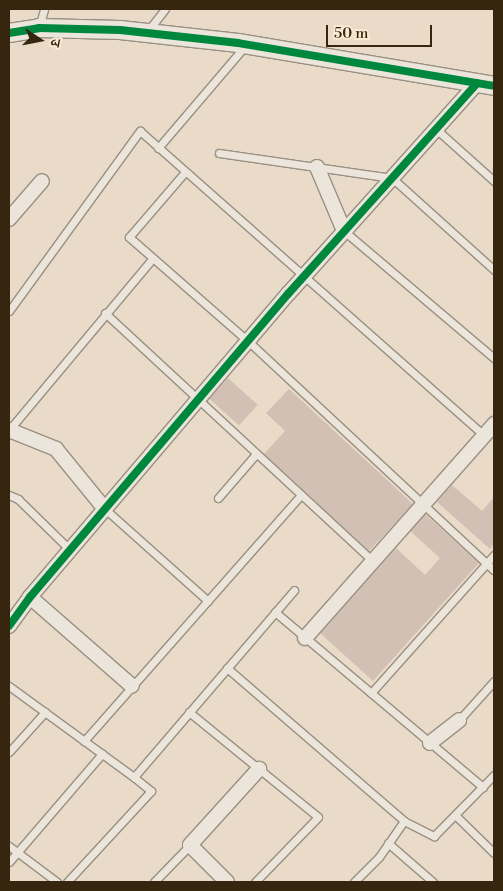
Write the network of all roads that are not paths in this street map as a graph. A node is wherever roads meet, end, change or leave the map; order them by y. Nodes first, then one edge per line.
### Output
1 (44, 9) edge
2 (165, 9) edge
3 (39, 28) junction
4 (9, 33) edge
5 (146, 33) junction
6 (246, 45) junction
7 (477, 83) junction
8 (494, 86) edge
9 (436, 129) junction
10 (158, 148) junction
11 (219, 153) dead end
12 (317, 167) junction
13 (185, 172) junction
14 (392, 178) junction
15 (42, 181) dead end
16 (494, 181) edge
17 (9, 219) edge
18 (344, 231) junction
19 (153, 258) junction
20 (494, 270) edge
21 (303, 277) junction
22 (9, 294) edge
23 (16, 299) junction
24 (9, 311) edge
25 (105, 313) junction
26 (248, 341) junction
27 (494, 358) edge
28 (197, 400) junction
29 (494, 424) edge
30 (9, 430) edge
31 (484, 436) junction
32 (256, 454) junction
33 (9, 494) edge
34 (301, 495) junction
35 (218, 498) dead end
36 (422, 505) junction
37 (105, 509) junction
38 (70, 550) junction
39 (494, 555) edge
40 (373, 561) junction
41 (487, 564) junction
42 (494, 570) edge
43 (294, 590) dead end
44 (30, 597) junction
45 (208, 601) junction
46 (275, 612) junction
47 (9, 626) edge
48 (305, 638) junction
49 (227, 668) junction
50 (494, 681) edge
51 (9, 686) edge
52 (132, 686) junction
53 (371, 693) junction
54 (45, 712) junction
55 (189, 712) junction
56 (460, 720) joint
57 (84, 741) junction
58 (430, 743) junction
59 (9, 752) edge
60 (102, 754) junction
61 (259, 769) junction
62 (494, 776) edge
63 (134, 777) junction
64 (483, 788) junction
65 (455, 815) junction
66 (404, 821) junction
67 (388, 843) junction
68 (190, 845) junction
69 (9, 846) edge
70 (17, 852) junction
71 (494, 853) edge
72 (9, 862) edge
73 (57, 882) edge
74 (67, 882) edge
75 (154, 882) edge
76 (227, 882) edge
77 (255, 882) edge
78 (354, 882) edge
79 (433, 882) edge

1 - 3 lane
2 - 5 lane
3 - 4 street
3 - 5 street
5 - 6 street
6 - 7 street
6 - 10 lane
7 - 8 street
7 - 9 street
9 - 14 street
9 - 16 lane
10 - 13 lane
10 - 23 lane
11 - 12 lane
12 - 14 lane
12 - 18 street
13 - 19 lane
13 - 21 lane
14 - 18 street
14 - 20 lane
15 - 17 street
18 - 21 street
18 - 27 lane
19 - 25 lane
19 - 26 lane
21 - 26 street
21 - 31 lane
22 - 23 lane
23 - 24 lane
25 - 28 lane
25 - 30 lane
26 - 28 street
26 - 36 lane
28 - 32 lane
28 - 37 street
29 - 31 street
30 - 37 street
31 - 36 street
32 - 34 lane
32 - 35 lane
33 - 38 lane
34 - 40 lane
34 - 45 lane
36 - 40 street
36 - 41 lane
37 - 38 street
37 - 45 lane
38 - 44 street
39 - 41 lane
40 - 48 street
41 - 42 lane
41 - 53 lane
43 - 46 lane
44 - 47 street
44 - 52 street
45 - 52 lane
46 - 48 lane
46 - 49 lane
48 - 53 lane
49 - 55 lane
49 - 66 lane
50 - 56 lane
51 - 54 lane
52 - 57 lane
53 - 58 lane
54 - 57 lane
54 - 59 lane
55 - 61 lane
55 - 63 lane
56 - 58 street
57 - 60 lane
58 - 64 lane
60 - 63 lane
60 - 70 lane
61 - 68 street
61 - 77 lane
62 - 64 lane
63 - 74 lane
64 - 65 lane
65 - 66 lane
65 - 71 lane
66 - 67 lane
67 - 78 lane
67 - 79 lane
68 - 75 lane
68 - 76 street
69 - 70 lane
70 - 72 lane
70 - 73 lane

